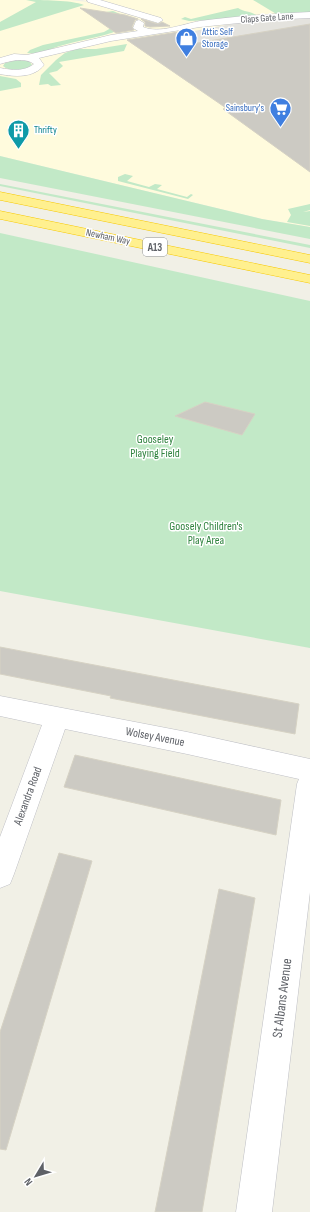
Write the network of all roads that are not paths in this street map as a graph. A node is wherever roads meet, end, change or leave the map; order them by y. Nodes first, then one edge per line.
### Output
1 (91, 0) edge
2 (128, 11) junction
3 (310, 15) edge
4 (167, 24) junction
5 (138, 26) junction
6 (156, 32) junction
7 (112, 38) junction
8 (63, 49) junction
9 (27, 58) junction
10 (3, 59) edge
11 (39, 65) junction
12 (0, 71) edge
13 (0, 196) edge
14 (0, 215) edge
15 (310, 259) edge
16 (310, 279) edge
17 (0, 706) edge
18 (57, 718) junction
19 (310, 770) edge
20 (310, 784) edge
21 (0, 874) edge
22 (254, 1212) edge

1 - 2 street
2 - 4 street
2 - 5 street
3 - 4 street, Claps Gate Lane
4 - 5 street, Claps Gate Lane
4 - 6 street, Claps Gate Lane
5 - 6 street, Claps Gate Lane
5 - 7 street
6 - 7 street
7 - 8 street
8 - 9 street
8 - 11 street
9 - 10 street
9 - 11 street
11 - 12 street
13 - 15 highway, Newham Way / A13
14 - 16 highway, Newham Way / A13
17 - 18 street, Wolsey Avenue
18 - 19 street, Wolsey Avenue
18 - 21 street, Alexandra Road
20 - 22 street, St Albans Avenue

